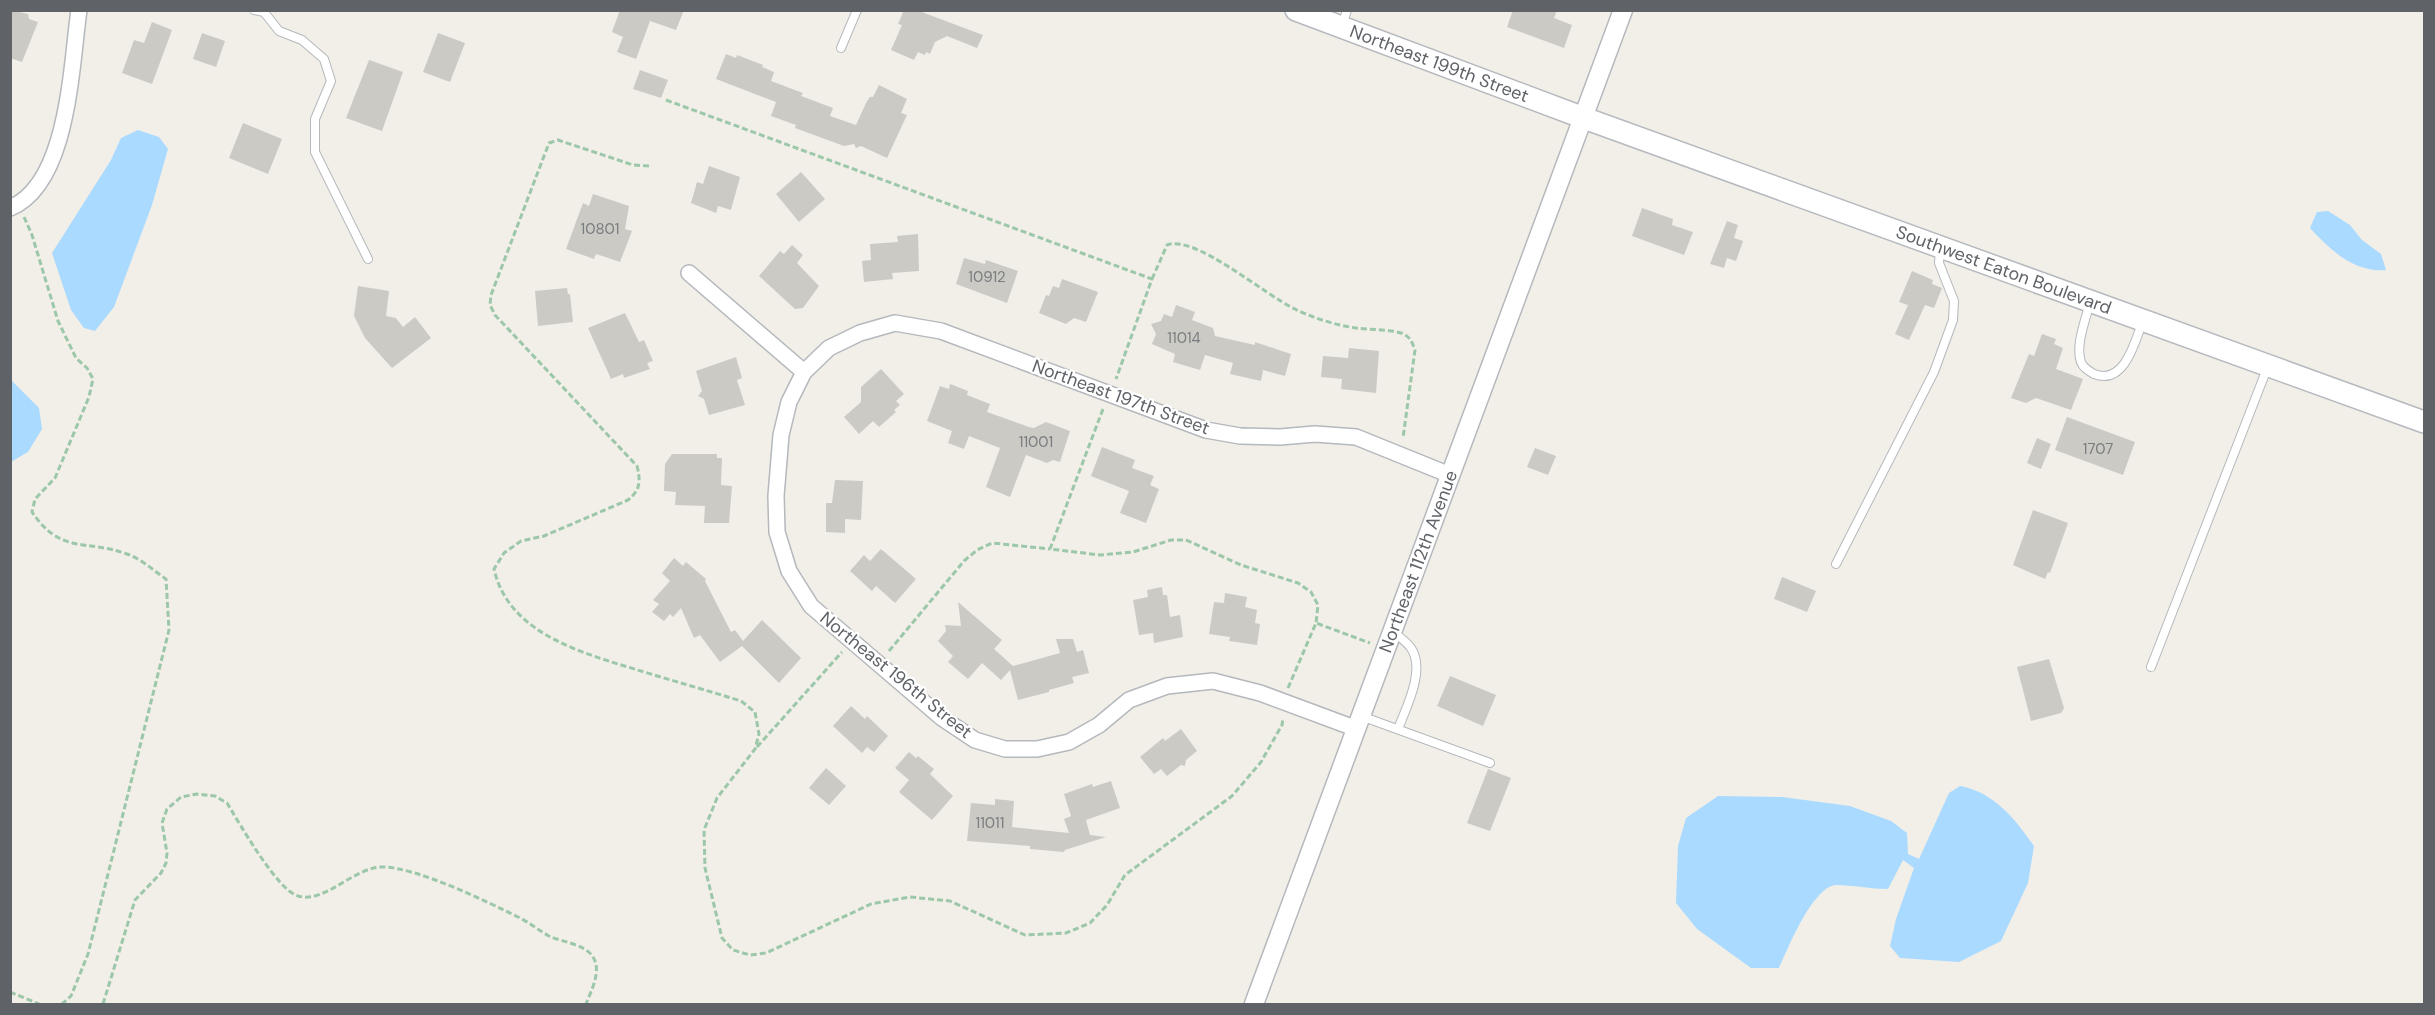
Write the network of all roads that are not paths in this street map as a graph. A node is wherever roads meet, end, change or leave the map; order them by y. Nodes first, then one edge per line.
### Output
1 (79, 10) edge
2 (254, 10) edge
3 (857, 10) edge
4 (1296, 10) edge
5 (1623, 10) edge
6 (1344, 19) edge
7 (841, 48) dead end
8 (1584, 118) junction
9 (14, 206) edge
10 (1940, 246) junction
11 (368, 259) dead end
12 (689, 273) dead end
13 (2090, 301) junction
14 (2143, 320) junction
15 (2268, 365) junction
16 (804, 372) junction
17 (2424, 422) edge
18 (1450, 475) junction
19 (1836, 564) dead end
20 (789, 571) joint
21 (1393, 631) junction
22 (2151, 667) dead end
23 (1359, 722) junction
24 (1398, 729) junction
25 (1490, 763) dead end
26 (1254, 1005) edge

1 - 9 street
2 - 11 lane
3 - 7 lane
4 - 6 main road, Northeast 199th Street
5 - 8 street, Northeast 112th Avenue
6 - 8 main road, Northeast 199th Street
8 - 10 main road, Southwest Eaton Boulevard
8 - 18 street, Northeast 112th Avenue
10 - 13 main road, Southwest Eaton Boulevard
10 - 19 lane
12 - 16 street
13 - 14 main road, Southwest Eaton Boulevard
13 - 14 lane
14 - 15 main road, Southwest Eaton Boulevard
15 - 17 main road, Southwest Eaton Boulevard
15 - 22 lane
16 - 18 street, Northeast 197th Street
16 - 20 street, Northeast 197th Street
18 - 21 street, Northeast 112th Avenue
20 - 23 street, Northeast 196th Street
21 - 23 street, Northeast 112th Avenue
21 - 24 lane
23 - 24 lane
23 - 26 street, Northeast 112th Avenue
24 - 25 lane

